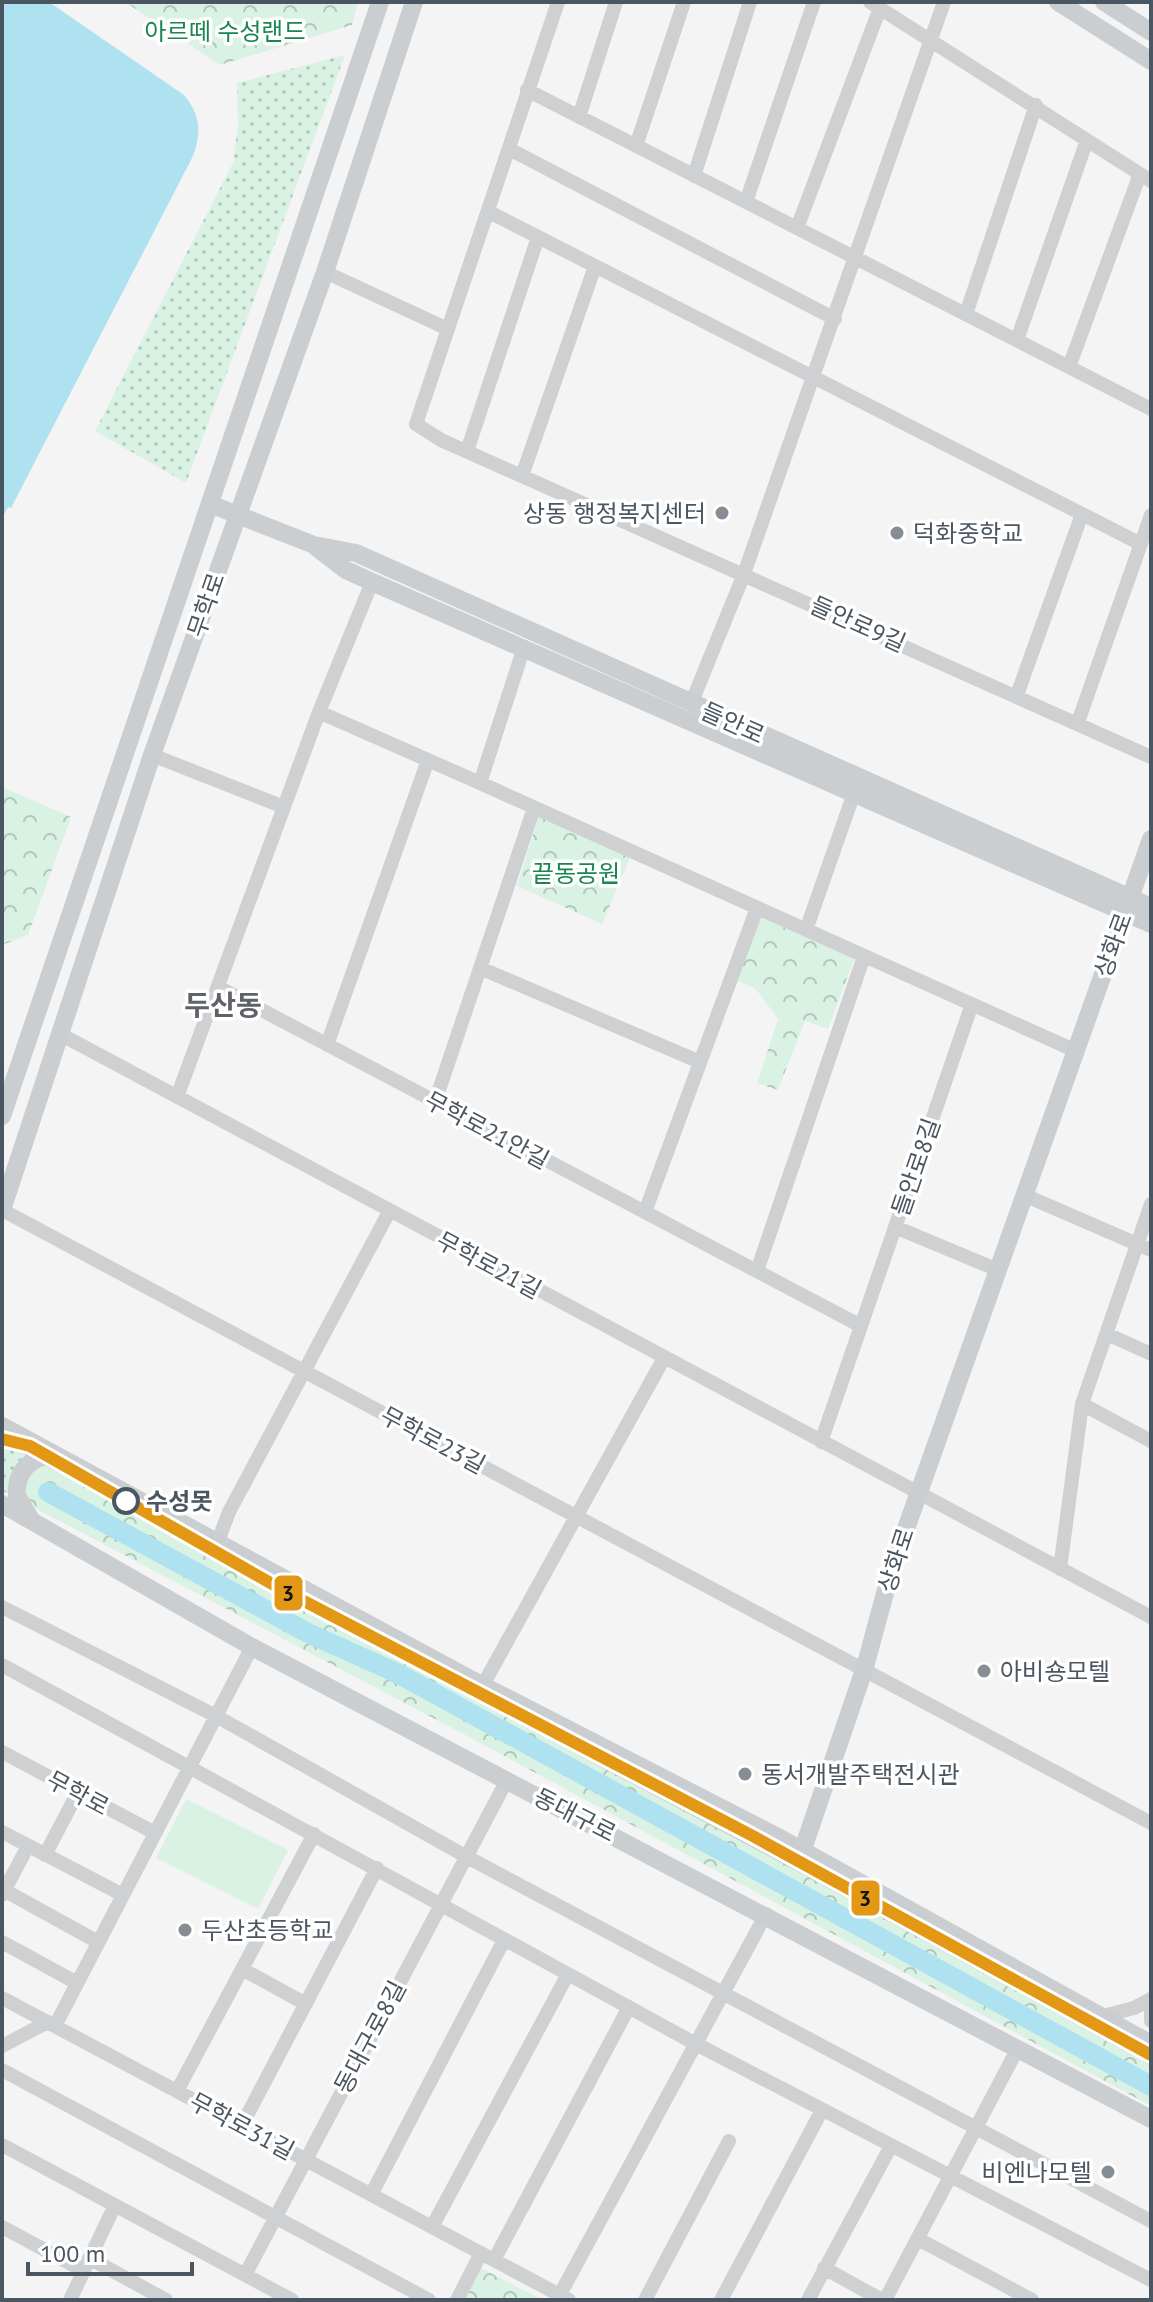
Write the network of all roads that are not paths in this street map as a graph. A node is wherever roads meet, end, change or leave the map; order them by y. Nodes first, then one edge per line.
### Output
1 (380, 2) edge
2 (414, 2) edge
3 (558, 2) edge
4 (616, 2) edge
5 (684, 2) edge
6 (750, 2) edge
7 (814, 2) edge
8 (944, 2) edge
9 (1058, 2) edge
10 (1104, 2) edge
11 (875, 5) edge
12 (1123, 7) edge
13 (1151, 32) edge
14 (931, 41) junction
15 (1151, 61) edge
16 (527, 90) junction
17 (1036, 105) junction
18 (579, 117) junction
19 (1087, 140) junction
20 (636, 146) junction
21 (509, 149) junction
22 (694, 176) junction
23 (1145, 177) edge
24 (746, 202) junction
25 (489, 212) junction
26 (797, 228) junction
27 (538, 237) junction
28 (857, 259) junction
29 (595, 266) junction
30 (325, 272) junction
31 (966, 314) junction
32 (835, 319) junction
33 (448, 329) junction
34 (1017, 340) junction
35 (1069, 367) junction
36 (814, 377) junction
37 (1151, 409) edge
38 (467, 451) junction
39 (522, 476) junction
40 (210, 504) junction
41 (238, 514) junction
42 (1082, 514) junction
43 (1151, 515) edge
44 (1141, 544) junction
45 (314, 545) junction
46 (744, 574) junction
47 (372, 582) junction
48 (524, 647) junction
49 (1017, 695) junction
50 (691, 704) junction
51 (319, 712) junction
52 (1078, 722) junction
53 (152, 755) junction
54 (1151, 757) edge
55 (428, 760) junction
56 (480, 783) junction
57 (854, 793) junction
58 (284, 807) junction
59 (534, 808) junction
60 (1151, 839) edge
61 (1127, 905) junction
62 (1151, 907) edge
63 (757, 908) junction
64 (1151, 924) edge
65 (806, 930) junction
66 (864, 956) junction
67 (480, 968) junction
68 (218, 987) junction
69 (972, 1004) junction
70 (60, 1034) junction
71 (327, 1045) junction
72 (1076, 1051) junction
73 (700, 1062) junction
74 (177, 1097) junction
75 (435, 1102) junction
76 (2, 1116) edge
77 (1024, 1195) junction
78 (1151, 1204) edge
79 (2, 1210) edge
80 (389, 1212) junction
81 (645, 1212) junction
82 (895, 1227) junction
83 (1144, 1247) edge
84 (998, 1270) junction
85 (757, 1271) junction
86 (861, 1326) junction
87 (1107, 1334) junction
88 (1151, 1354) edge
89 (664, 1358) junction
90 (302, 1371) junction
91 (1082, 1404) junction
92 (2, 1426) edge
93 (1151, 1441) edge
94 (821, 1442) junction
95 (58, 1456) junction
96 (918, 1493) junction
97 (2, 1504) edge
98 (575, 1515) junction
99 (33, 1521) junction
100 (217, 1544) junction
101 (1060, 1569) junction
102 (2, 1607) edge
103 (1151, 1617) edge
104 (252, 1647) junction
105 (2, 1665) edge
106 (865, 1667) junction
107 (483, 1685) junction
108 (216, 1716) junction
109 (2, 1752) edge
110 (188, 1766) junction
111 (507, 1780) junction
112 (78, 1792) junction
113 (1151, 1823) edge
114 (2, 1832) edge
115 (155, 1833) junction
116 (314, 1834) junction
117 (28, 1846) junction
118 (802, 1852) junction
119 (45, 1855) junction
120 (467, 1857) junction
121 (377, 1868) junction
122 (3, 1891) edge
123 (123, 1895) junction
124 (442, 1904) junction
125 (766, 1914) junction
126 (504, 1940) junction
127 (2, 1942) edge
128 (98, 1942) junction
129 (242, 1969) junction
130 (568, 1974) junction
131 (77, 1983) junction
132 (723, 1993) junction
133 (2, 1998) edge
134 (1151, 1999) edge
135 (306, 2004) junction
136 (629, 2007) junction
137 (1151, 2009) edge
138 (1099, 2017) junction
139 (1151, 2021) edge
140 (52, 2024) junction
141 (696, 2044) junction
142 (1151, 2044) edge
143 (2, 2046) edge
144 (1018, 2048) junction
145 (2, 2070) edge
146 (177, 2091) junction
147 (822, 2110) junction
148 (1151, 2119) edge
149 (242, 2125) junction
150 (976, 2130) junction
151 (729, 2141) dead end
152 (2, 2145) edge
153 (891, 2146) junction
154 (305, 2159) junction
155 (951, 2178) junction
156 (371, 2195) junction
157 (115, 2205) junction
158 (274, 2218) junction
159 (1151, 2221) edge
160 (2, 2227) edge
161 (432, 2227) junction
162 (918, 2239) junction
163 (488, 2257) junction
164 (86, 2265) junction
165 (824, 2268) junction
166 (245, 2275) junction
167 (1151, 2280) edge
168 (562, 2298) edge
169 (70, 2300) edge
170 (166, 2300) edge
171 (292, 2300) edge
172 (429, 2300) edge
173 (457, 2300) edge
174 (645, 2300) edge
175 (721, 2300) edge
176 (808, 2300) edge
177 (883, 2300) edge
178 (1032, 2300) edge

1 - 40 main road, 무학로
2 - 30 main road, 무학로
3 - 16 street
4 - 18 street
5 - 20 street
6 - 22 street
7 - 24 street
8 - 14 street
9 - 15 main road
10 - 12 main road
11 - 14 street
11 - 26 street
12 - 13 main road
14 - 17 street
14 - 28 street
16 - 18 street
16 - 21 street
17 - 19 street
17 - 31 street
18 - 20 street
19 - 23 street
19 - 34 street
20 - 22 street
21 - 25 street
21 - 32 street
22 - 24 street
23 - 35 street
24 - 26 street
25 - 27 street
25 - 33 street
26 - 28 street
27 - 29 street
27 - 38 street
28 - 31 street
28 - 32 street
29 - 36 street
29 - 39 street
30 - 33 street
30 - 41 main road, 무학로
31 - 34 street
32 - 36 street
33 - 38 street, 들안로9길
34 - 35 street
35 - 37 street
36 - 42 street
36 - 46 street
38 - 39 street, 들안로9길
39 - 46 street, 들안로9길
40 - 41 main road, 들안로
40 - 76 main road, 무학로
41 - 45 main road, 들안로
41 - 53 main road, 무학로
42 - 44 street
42 - 49 street
43 - 44 street
44 - 52 street
45 - 47 main road, 들안로
45 - 50 main road, 들안로
46 - 49 street, 들안로9길
46 - 50 street
47 - 48 main road, 들안로
47 - 51 street
48 - 56 street
48 - 57 main road, 들안로
49 - 52 street, 들안로9길
50 - 61 main road, 들안로
51 - 55 street
51 - 58 street
52 - 54 street
53 - 58 street
53 - 70 main road, 무학로
55 - 56 street
55 - 71 street
56 - 59 street
57 - 61 main road, 들안로
57 - 65 street
58 - 68 street
59 - 63 street
59 - 67 street
60 - 61 main road, 상화로
61 - 62 main road, 들안로
61 - 64 main road, 들안로
61 - 72 main road, 상화로
63 - 65 street
63 - 73 street
65 - 66 street
66 - 69 street
66 - 85 street
67 - 73 street
67 - 75 street
68 - 71 street, 무학로21안길
68 - 74 street
69 - 72 street
69 - 82 street, 들안로8길
70 - 74 street, 무학로21길
70 - 79 main road, 무학로
71 - 75 street, 무학로21안길
72 - 77 main road, 상화로
73 - 81 street
74 - 80 street, 무학로21길
75 - 81 street, 무학로21안길
77 - 83 street
77 - 84 main road, 상화로
78 - 83 street
79 - 90 street, 무학로23길
80 - 89 street, 무학로21길
80 - 90 street
81 - 85 street, 무학로21안길
82 - 84 street
82 - 86 street, 들안로8길
83 - 87 street
84 - 96 main road, 상화로
85 - 86 street, 무학로21안길
86 - 94 street, 들안로8길
87 - 88 street
87 - 91 street
89 - 94 street, 무학로21길
89 - 98 street
90 - 98 street, 무학로23길
90 - 100 street
91 - 93 street
91 - 101 street
92 - 95 main road
94 - 96 street, 무학로21길
95 - 99 main road
95 - 100 main road
96 - 101 street, 무학로21길
96 - 106 main road, 상화로
97 - 99 main road, 동대구로
98 - 106 street, 무학로23길
98 - 107 street
99 - 104 main road, 동대구로
100 - 107 main road
101 - 103 street, 무학로21길
102 - 108 street
104 - 108 street
104 - 111 main road, 동대구로
105 - 110 street
106 - 113 street, 무학로23길
106 - 118 main road, 상화로
107 - 118 main road
108 - 110 street
108 - 120 street
109 - 112 street, 무학로
110 - 115 street
110 - 116 street
111 - 120 street, 동대구로8길
111 - 125 main road, 동대구로
112 - 115 street, 무학로
112 - 119 street
114 - 117 street
115 - 123 street
116 - 121 street
116 - 129 street
117 - 119 street
117 - 122 street
118 - 138 main road
119 - 123 street
120 - 124 street, 동대구로8길
120 - 132 street
121 - 124 street
121 - 135 street
122 - 128 street
123 - 128 street
124 - 126 street
124 - 154 street, 동대구로8길
125 - 132 street
125 - 144 main road, 동대구로
126 - 130 street
126 - 156 street
127 - 131 street
128 - 131 street
129 - 135 street
129 - 146 street
130 - 136 street
130 - 161 street
131 - 140 street
132 - 141 street
132 - 150 street
133 - 140 street, 무학로31길
134 - 138 street
135 - 149 street
136 - 141 street
136 - 163 street
137 - 139 street
138 - 142 main road
140 - 143 street
140 - 146 street, 무학로31길
141 - 147 street
141 - 168 street
144 - 148 main road, 동대구로
144 - 150 street
145 - 158 street
146 - 149 street, 무학로31길
147 - 153 street
147 - 175 street
149 - 154 street, 무학로31길
150 - 155 street
150 - 159 street
151 - 174 street
152 - 157 street
153 - 155 street
153 - 165 street
154 - 156 street, 무학로31길
154 - 158 street, 동대구로8길
155 - 162 street
155 - 167 street
156 - 161 street, 무학로31길
157 - 164 street
157 - 166 street
158 - 166 street, 동대구로8길
158 - 172 street
160 - 164 street
161 - 163 street, 무학로31길
162 - 177 street
162 - 178 street
163 - 168 street, 무학로31길
163 - 173 street
164 - 169 street
164 - 170 street
165 - 176 street
165 - 177 street
166 - 171 street

